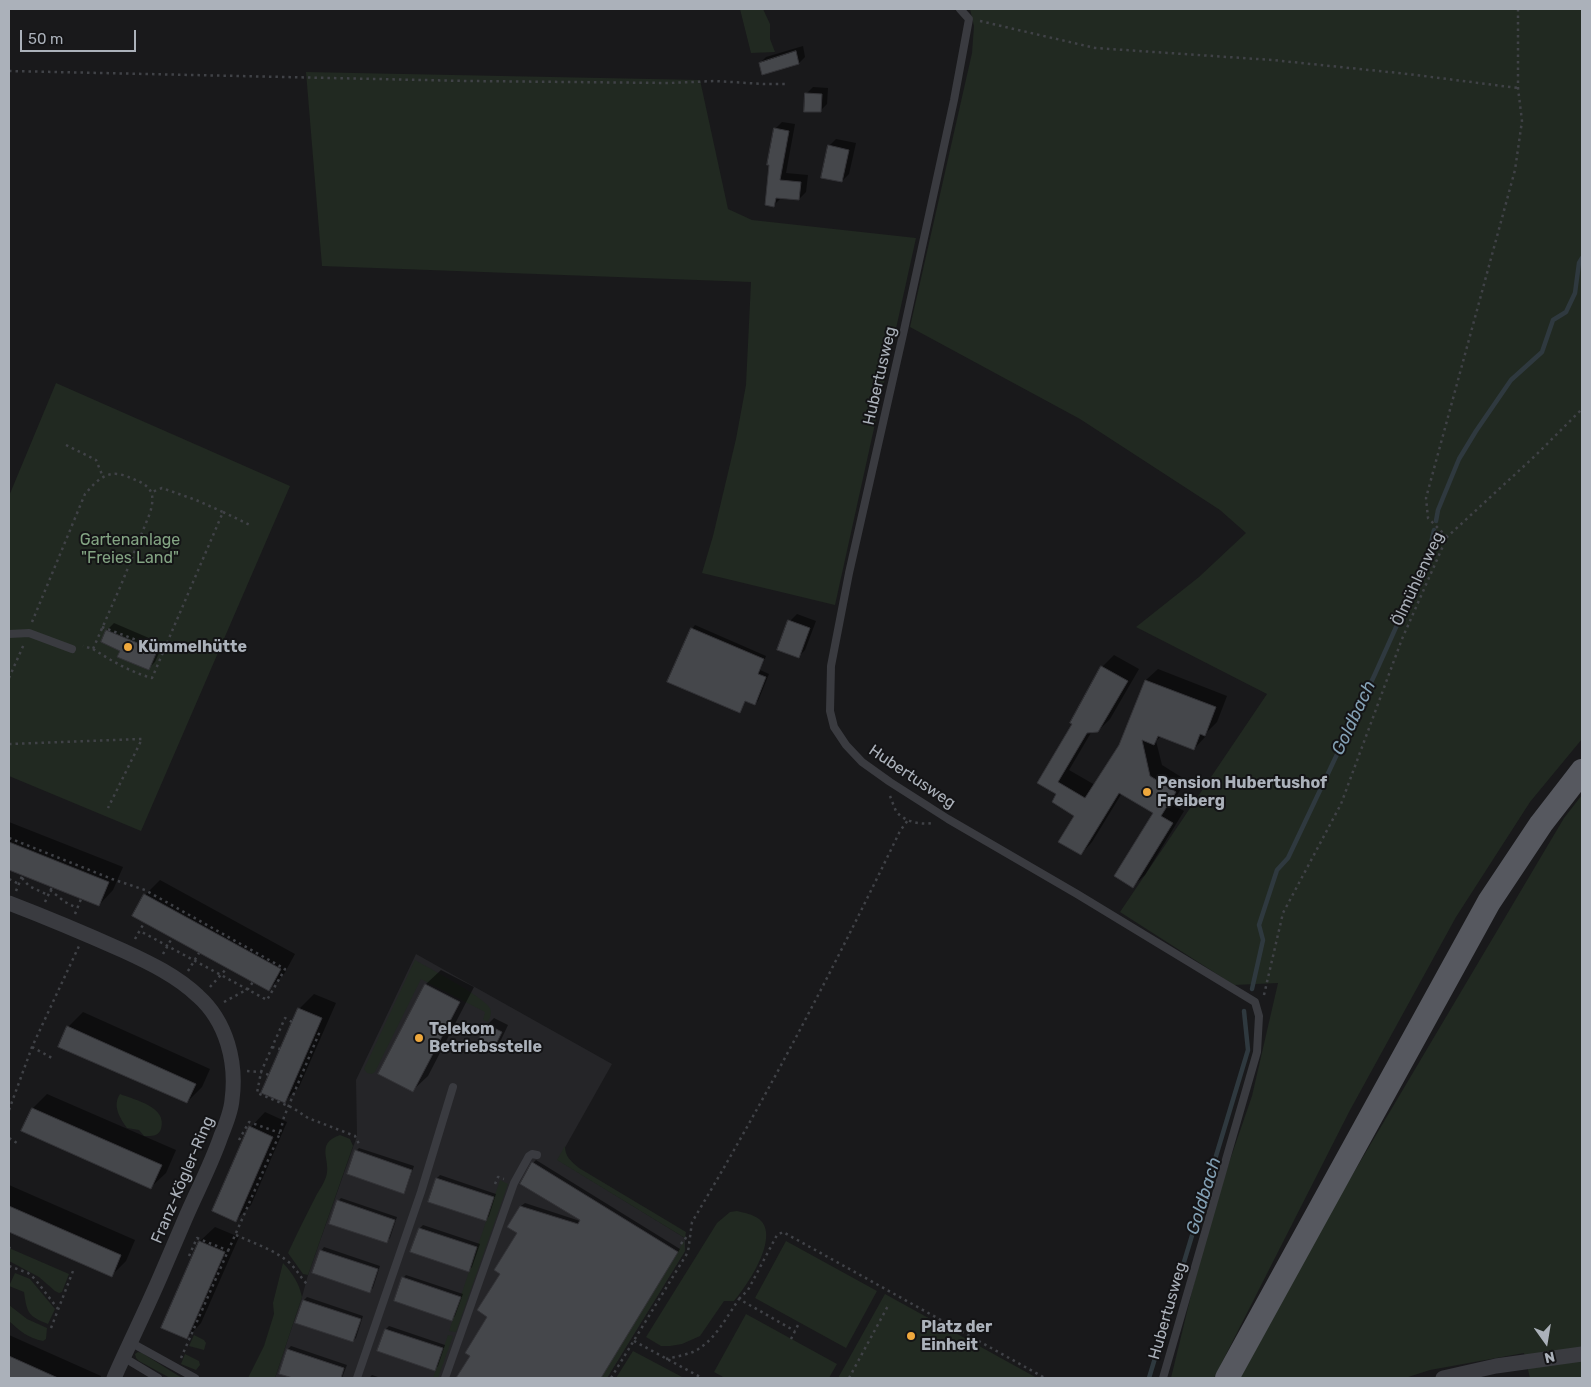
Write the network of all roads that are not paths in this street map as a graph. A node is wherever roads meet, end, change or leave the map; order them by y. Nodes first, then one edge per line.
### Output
1 (960, 9) edge
2 (9, 634) edge
3 (72, 649) road end
4 (1582, 771) edge
5 (9, 903) edge
6 (453, 1087) dead end
7 (537, 1155) dead end
8 (130, 1342) junction
9 (1582, 1354) edge
10 (123, 1357) junction
11 (114, 1378) edge
12 (158, 1378) edge
13 (195, 1378) edge
14 (357, 1378) edge
15 (445, 1378) edge
16 (1163, 1378) edge
17 (1227, 1378) edge
18 (1443, 1378) edge

1 - 16 lane, Hubertusweg
2 - 3 lane
4 - 17 main road
5 - 8 street, Franz-Kögler-Ring
6 - 14 lane
7 - 15 lane
8 - 10 street, Franz-Kögler-Ring
8 - 13 lane
9 - 18 street
10 - 11 street, Franz-Kögler-Ring
10 - 12 lane

